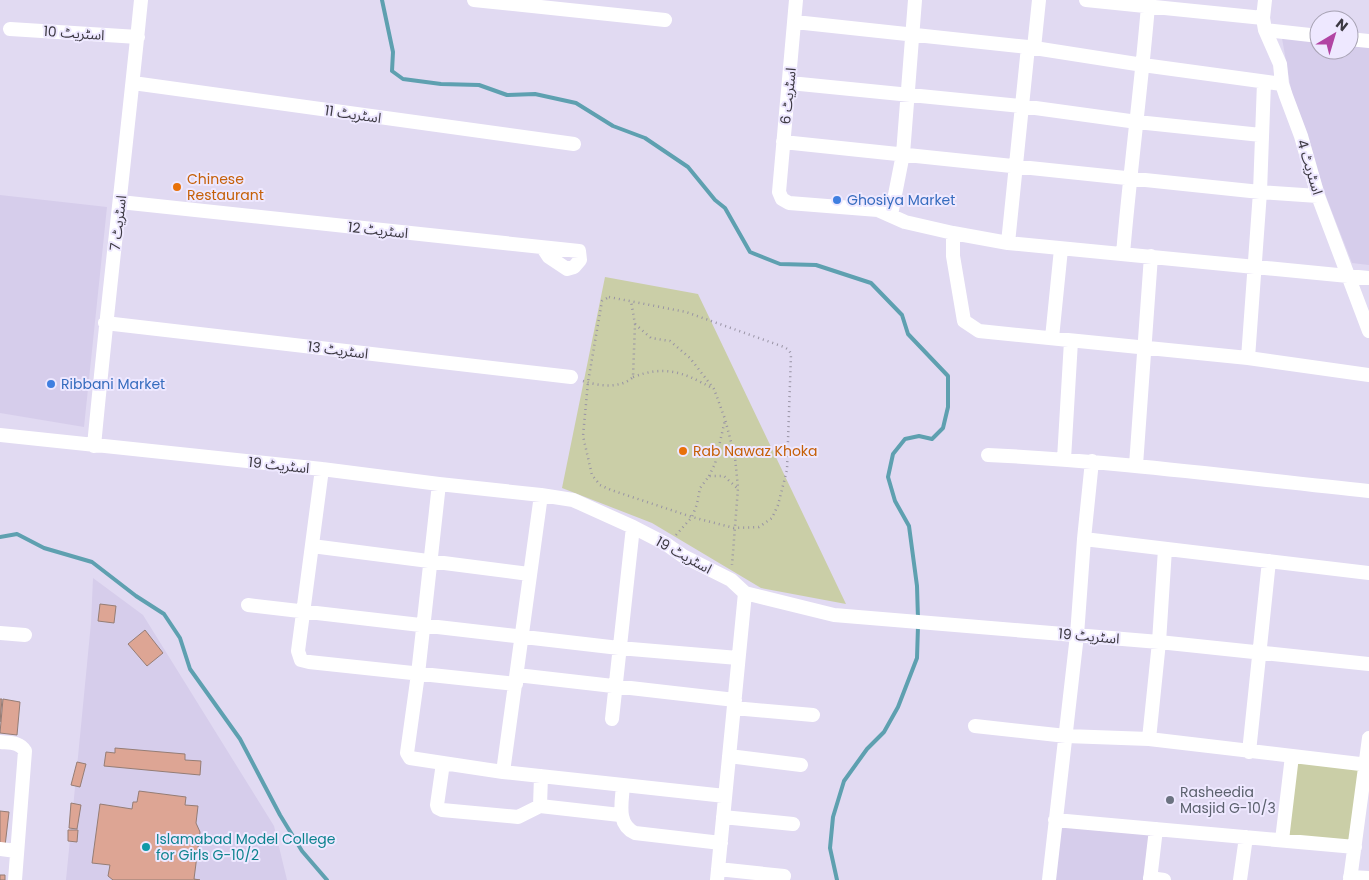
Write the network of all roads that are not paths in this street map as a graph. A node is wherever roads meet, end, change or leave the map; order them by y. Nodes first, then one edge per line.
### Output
1 (141, 0) edge
2 (474, 0) edge
3 (796, 0) edge
4 (915, 0) edge
5 (1039, 0) edge
6 (1086, 0) edge
7 (1265, 0) edge
8 (542, 3) edge
9 (1148, 6) junction
10 (665, 20) dead end
11 (795, 22) junction
12 (1264, 24) junction
13 (10, 29) dead end
14 (1309, 34) edge
15 (913, 35) junction
16 (138, 37) junction
17 (1031, 48) junction
18 (1143, 65) junction
19 (1264, 82) junction
20 (132, 83) junction
21 (790, 83) junction
22 (1282, 84) junction
23 (908, 94) junction
24 (1021, 106) junction
25 (1137, 122) junction
26 (1261, 135) junction
27 (783, 142) junction
28 (574, 144) dead end
29 (903, 154) junction
30 (1015, 166) junction
31 (1129, 178) junction
32 (1260, 192) junction
33 (1318, 196) junction
34 (120, 202) junction
35 (891, 215) junction
36 (953, 233) junction
37 (1008, 243) junction
38 (543, 248) dead end
39 (1061, 249) junction
40 (1123, 254) junction
41 (1151, 256) junction
42 (1254, 267) junction
43 (1350, 276) junction
44 (1369, 278) edge
45 (105, 323) junction
46 (1369, 331) edge
47 (1052, 338) junction
48 (1071, 341) junction
49 (1144, 348) junction
50 (1248, 358) junction
51 (1369, 375) edge
52 (571, 376) road end
53 (0, 435) edge
54 (94, 446) junction
55 (988, 455) dead end
56 (1064, 459) junction
57 (1092, 462) junction
58 (1136, 465) junction
59 (322, 469) junction
60 (439, 484) junction
61 (1369, 491) edge
62 (541, 494) junction
63 (633, 526) junction
64 (1084, 539) junction
65 (312, 546) junction
66 (1165, 549) junction
67 (429, 561) junction
68 (1269, 561) junction
69 (1369, 573) edge
70 (529, 574) junction
71 (745, 593) junction
72 (248, 605) dead end
73 (304, 610) junction
74 (422, 624) junction
75 (0, 633) edge
76 (25, 635) dead end
77 (1077, 635) junction
78 (522, 637) junction
79 (1159, 642) junction
80 (619, 648) junction
81 (1258, 653) junction
82 (738, 658) junction
83 (1369, 664) edge
84 (418, 674) junction
85 (516, 680) junction
86 (616, 687) junction
87 (734, 704) junction
88 (813, 715) dead end
89 (612, 719) dead end
90 (975, 726) dead end
91 (1066, 736) junction
92 (1369, 738) edge
93 (1149, 739) junction
94 (0, 742) edge
95 (1249, 752) junction
96 (729, 756) junction
97 (1292, 756) junction
98 (443, 763) junction
99 (801, 765) dead end
100 (1367, 765) edge
101 (503, 772) junction
102 (541, 776) junction
103 (623, 784) junction
104 (725, 796) junction
105 (540, 806) junction
106 (620, 815) junction
107 (724, 817) junction
108 (1055, 820) junction
109 (1363, 822) edge
110 (794, 824) dead end
111 (1156, 829) junction
112 (1246, 837) junction
113 (1282, 840) junction
114 (721, 842) junction
115 (1355, 847) junction
116 (0, 849) edge
117 (16, 851) junction
118 (717, 874) edge
119 (784, 876) dead end
120 (1350, 878) edge
121 (1369, 878) edge
122 (1155, 879) edge
123 (15, 880) edge
124 (1049, 880) edge
125 (1240, 880) edge

1 - 16 street, اسٹریٹ 7
2 - 8 street
3 - 11 street, اسٹریٹ 6
4 - 15 street
5 - 17 street
6 - 9 street
7 - 12 street, اسٹریٹ 4
8 - 10 street
9 - 12 street
9 - 18 street
11 - 15 street
11 - 21 street, اسٹریٹ 6
12 - 14 street
12 - 22 street, اسٹریٹ 4
13 - 16 street, اسٹریٹ 10
15 - 17 street
15 - 23 street
16 - 20 street, اسٹریٹ 7
17 - 18 street
17 - 24 street
18 - 19 street
18 - 25 street
19 - 22 street
19 - 26 street
20 - 28 street, اسٹریٹ 11
20 - 34 street, اسٹریٹ 7
21 - 23 street
21 - 27 street, اسٹریٹ 6
22 - 33 street, اسٹریٹ 4
23 - 24 street
23 - 29 street
24 - 25 street
24 - 30 street
25 - 26 street
25 - 31 street
26 - 32 street
27 - 29 street
27 - 35 street, اسٹریٹ 6
29 - 30 street
29 - 35 street
30 - 31 street
30 - 37 street
31 - 32 street
31 - 40 street
32 - 33 street
32 - 42 street
33 - 43 street, اسٹریٹ 4
34 - 38 street, اسٹریٹ 12
34 - 45 street, اسٹریٹ 7
35 - 36 street
36 - 37 street
36 - 47 street
37 - 39 street
39 - 40 street
39 - 47 street
40 - 41 street
41 - 42 street
41 - 49 street
42 - 43 street
42 - 50 street
43 - 44 street
43 - 46 street, اسٹریٹ 4
45 - 52 street, اسٹریٹ 13
45 - 54 street, اسٹریٹ 7
47 - 48 street
48 - 49 street
48 - 56 street
49 - 50 street
49 - 58 street
50 - 51 street
53 - 54 street, اسٹریٹ 19
54 - 59 street, اسٹریٹ 19
55 - 56 street
56 - 57 street
57 - 58 street
57 - 64 street
58 - 61 street
59 - 60 street, اسٹریٹ 19
59 - 65 street
60 - 62 street, اسٹریٹ 19
60 - 67 street
62 - 63 street, اسٹریٹ 19
62 - 70 street
63 - 71 street, اسٹریٹ 19
63 - 80 street
64 - 66 street
64 - 77 street
65 - 67 street
65 - 73 street
66 - 68 street
66 - 79 street
67 - 70 street
67 - 74 street
68 - 69 street
68 - 81 street
70 - 78 street
71 - 77 street, اسٹریٹ 19
71 - 82 street
72 - 73 street
73 - 74 street
73 - 84 street
74 - 78 street
74 - 84 street
75 - 76 street
77 - 79 street, اسٹریٹ 19
77 - 91 street
78 - 80 street
78 - 85 street
79 - 81 street, اسٹریٹ 19
79 - 93 street
80 - 82 street
80 - 86 street
81 - 83 street, اسٹریٹ 19
81 - 95 street
82 - 87 street
84 - 85 street
84 - 98 street
85 - 86 street
85 - 101 street
86 - 87 street
86 - 89 street
87 - 88 street
87 - 96 street
90 - 91 street
91 - 93 street
91 - 108 street
92 - 100 street
93 - 95 street
94 - 117 street
95 - 97 street
96 - 99 street
96 - 104 street
97 - 100 street
97 - 113 street
98 - 101 street
98 - 105 street
100 - 109 street
101 - 102 street
102 - 103 street
102 - 105 street
103 - 104 street
103 - 106 street
104 - 107 street
105 - 106 street
106 - 114 street
107 - 110 street
107 - 114 street
108 - 111 street
108 - 124 street
109 - 115 street
111 - 112 street
111 - 122 street
112 - 113 street
112 - 125 street
113 - 115 street
114 - 118 street
115 - 120 street
116 - 117 street
117 - 123 street
118 - 119 street
120 - 121 street

